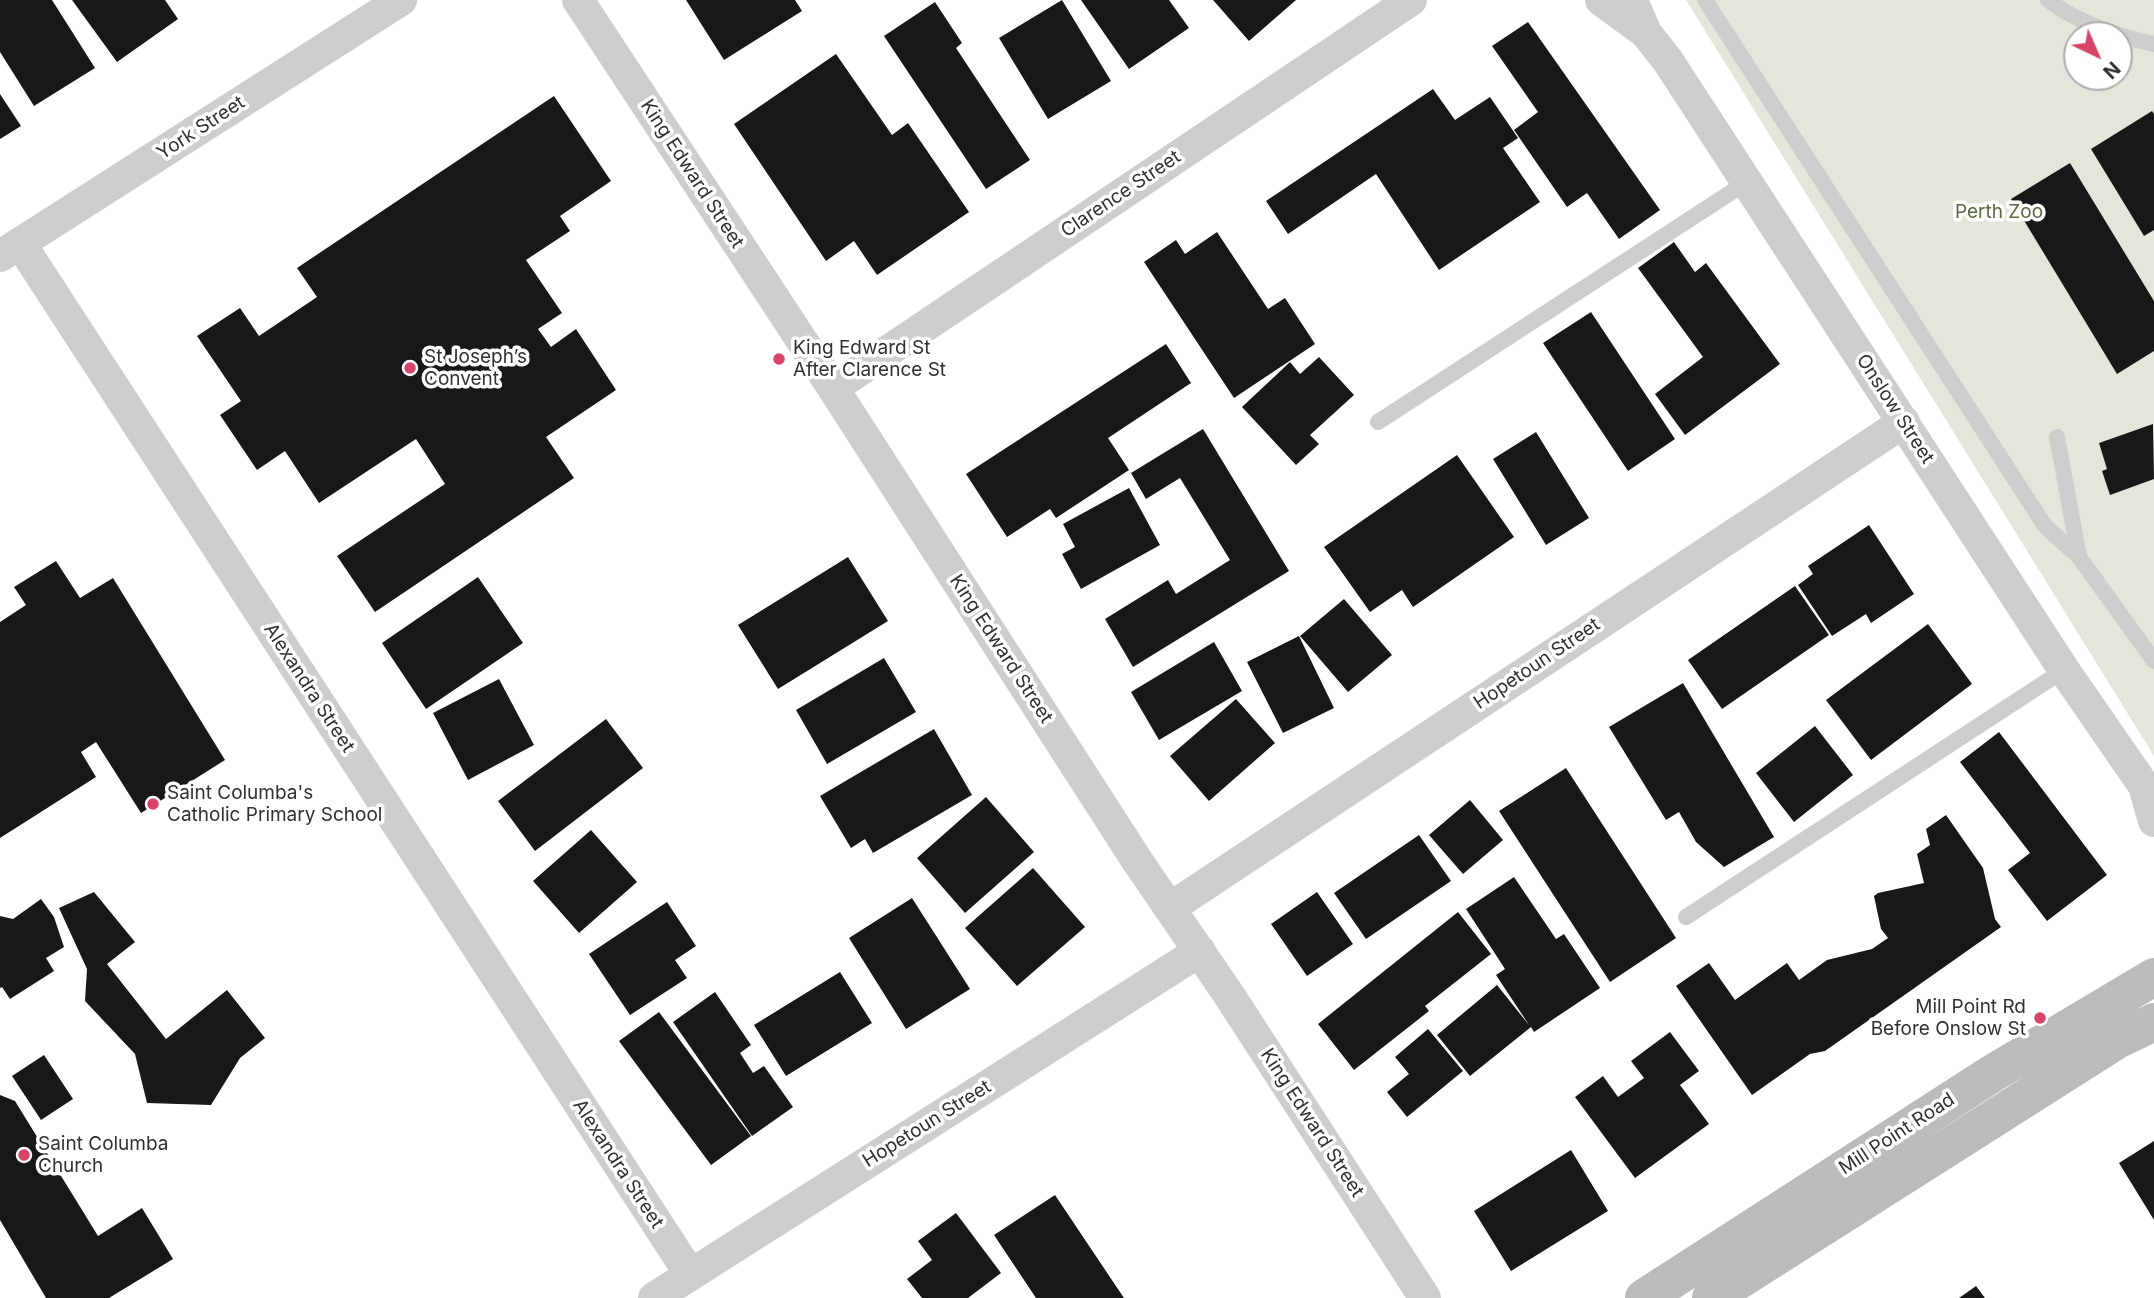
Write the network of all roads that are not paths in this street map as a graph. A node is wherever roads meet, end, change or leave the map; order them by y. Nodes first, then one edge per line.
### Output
1 (401, 0) edge
2 (578, 0) edge
3 (1411, 0) edge
4 (1601, 0) edge
5 (1632, 0) edge
6 (1705, 0) edge
7 (2048, 0) edge
8 (1646, 33) junction
9 (2154, 44) edge
10 (1746, 182) junction
11 (10, 250) edge
12 (833, 388) junction
13 (1378, 422) dead end
14 (1904, 422) junction
15 (2057, 437) dead end
16 (2079, 557) junction
17 (2154, 661) edge
18 (2064, 670) junction
19 (2149, 790) edge
20 (2154, 821) edge
21 (1171, 908) junction
22 (1686, 916) dead end
23 (1200, 951) junction
24 (2154, 976) edge
25 (2154, 1022) edge
26 (690, 1274) junction
27 (654, 1298) edge
28 (1425, 1298) edge
29 (1644, 1298) edge
30 (1711, 1298) edge

1 - 11 street, York Street
2 - 12 street, King Edward Street
3 - 12 street, Clarence Street
4 - 8 street, Onslow Street
5 - 8 street, Onslow Street
6 - 16 lane
7 - 9 lane
8 - 10 street, Onslow Street
10 - 13 lane
10 - 14 street, Onslow Street
11 - 26 street, Alexandra Street
12 - 21 street, King Edward Street
14 - 18 street, Onslow Street
14 - 21 street, Hopetoun Street
15 - 16 lane
16 - 17 lane
18 - 19 street, Onslow Street
18 - 22 lane
19 - 20 street, Onslow Street
21 - 23 street, King Edward Street
23 - 26 street, Hopetoun Street
23 - 28 street, King Edward Street
24 - 29 main road, Mill Point Road
25 - 30 main road, Mill Point Road
26 - 27 street, Hopetoun Street

